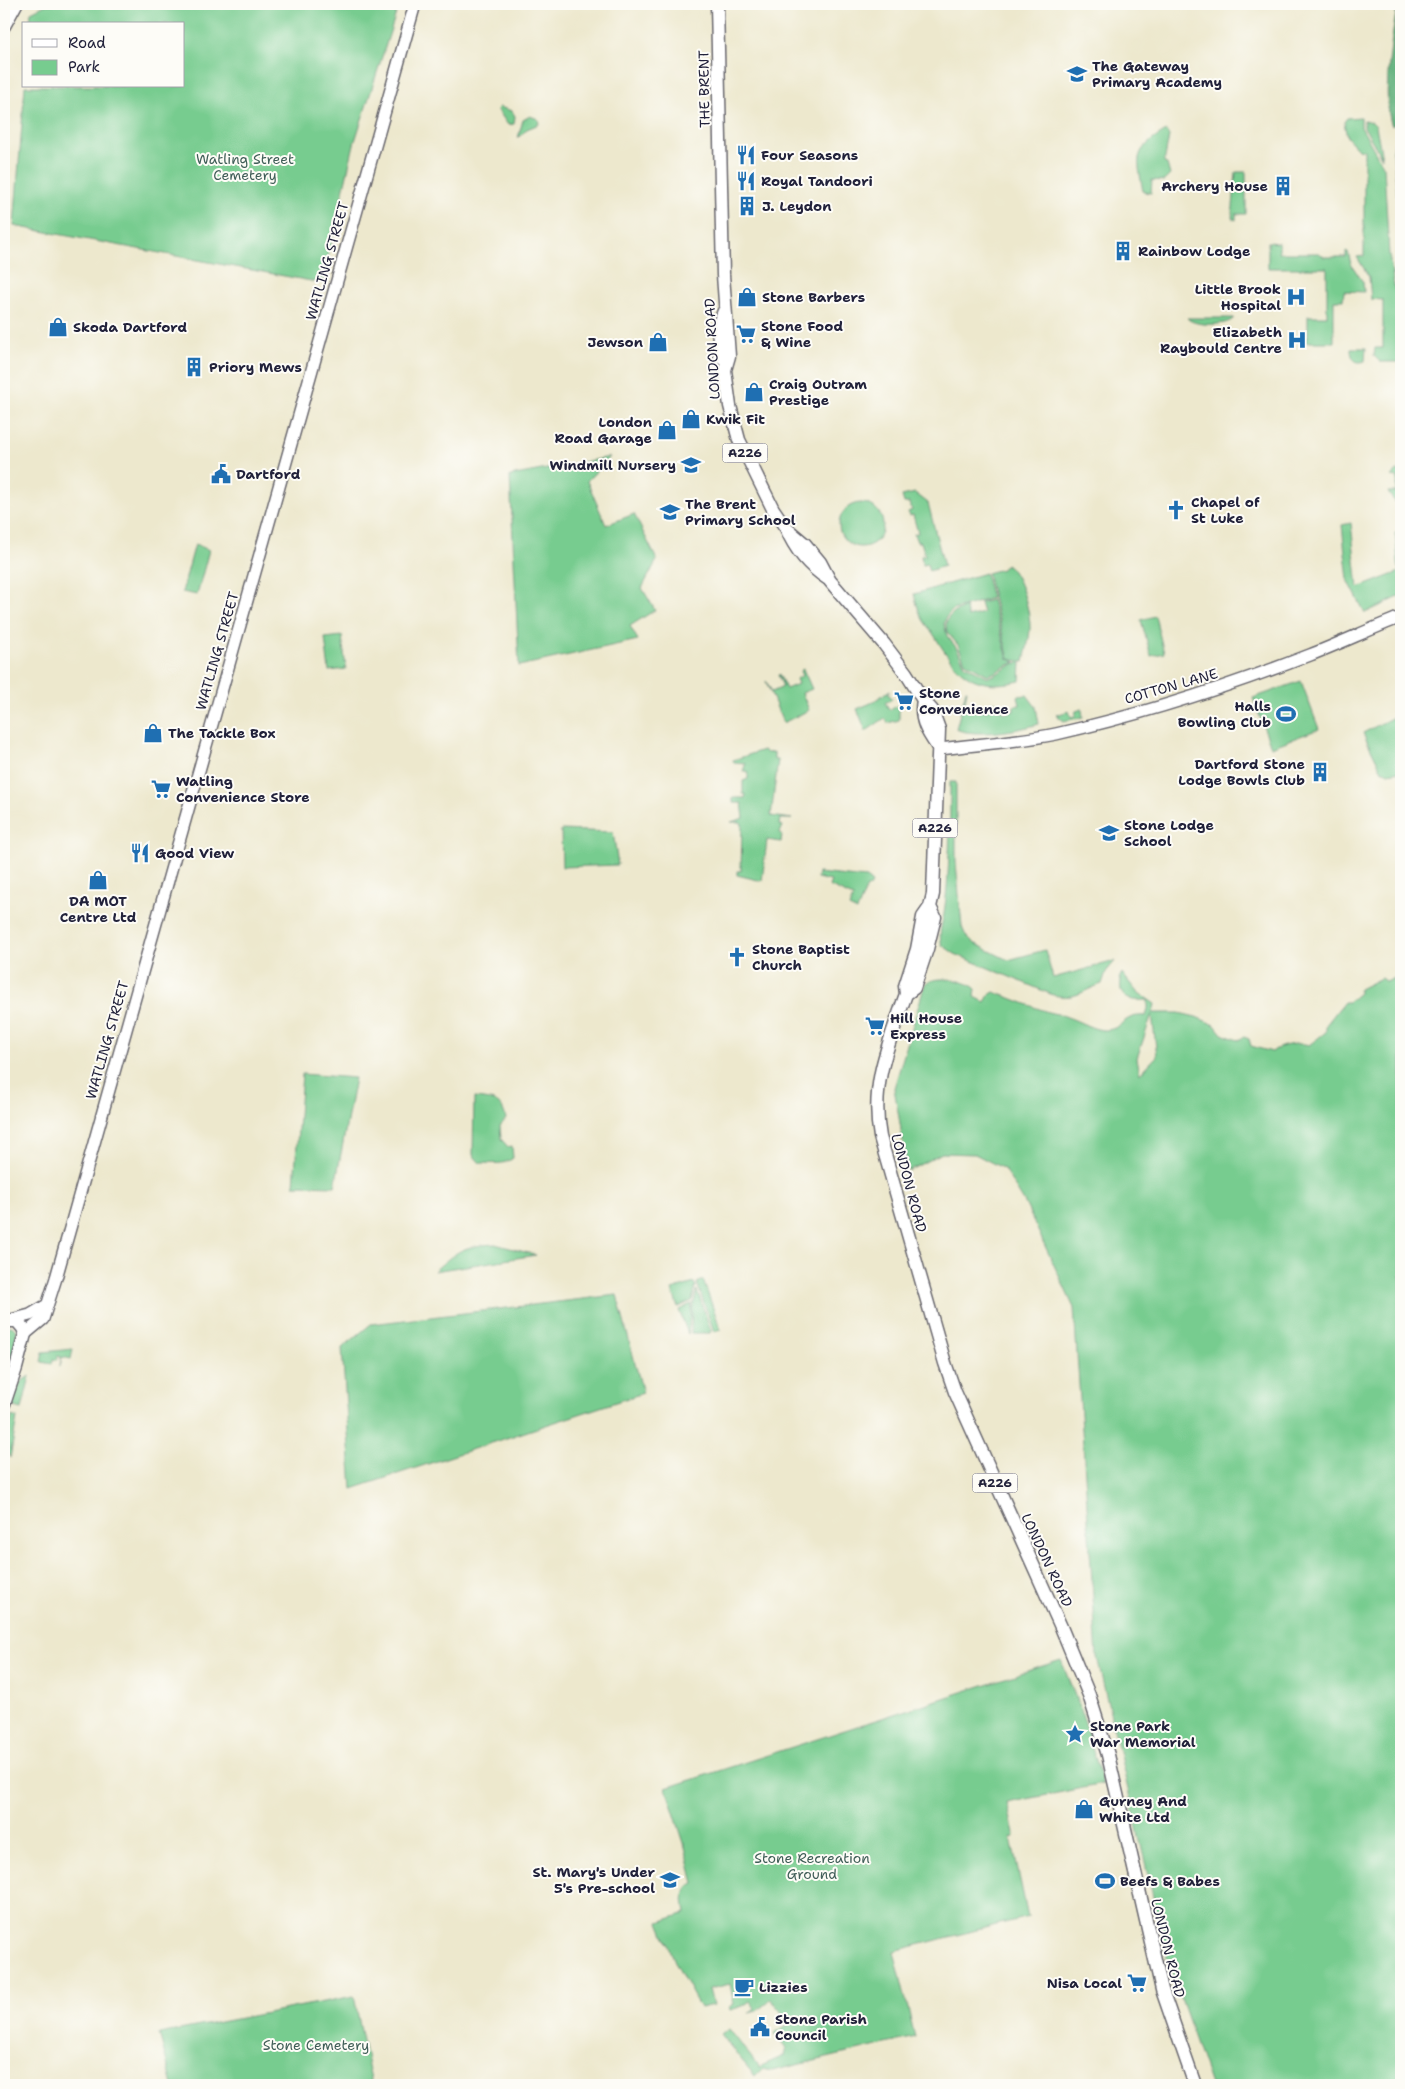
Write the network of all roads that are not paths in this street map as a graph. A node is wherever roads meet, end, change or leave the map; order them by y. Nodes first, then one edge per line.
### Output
1 (16, 4) edge
2 (415, 4) edge
3 (718, 4) edge
4 (4, 26) edge
5 (721, 174) joint
6 (1401, 617) edge
7 (939, 749) junction
8 (47, 1305) junction
9 (7, 1319) edge
10 (25, 1334) junction
11 (4, 1404) edge
12 (1195, 2085) edge

1 - 4 main road
2 - 8 main road, WATLING STREET
3 - 5 main road, THE BRENT
5 - 7 main road, LONDON ROAD / A226
6 - 7 main road, COTTON LANE
7 - 12 main road, LONDON ROAD / A226
8 - 9 main road
8 - 10 main road, WATLING STREET
9 - 10 main road
10 - 11 main road

